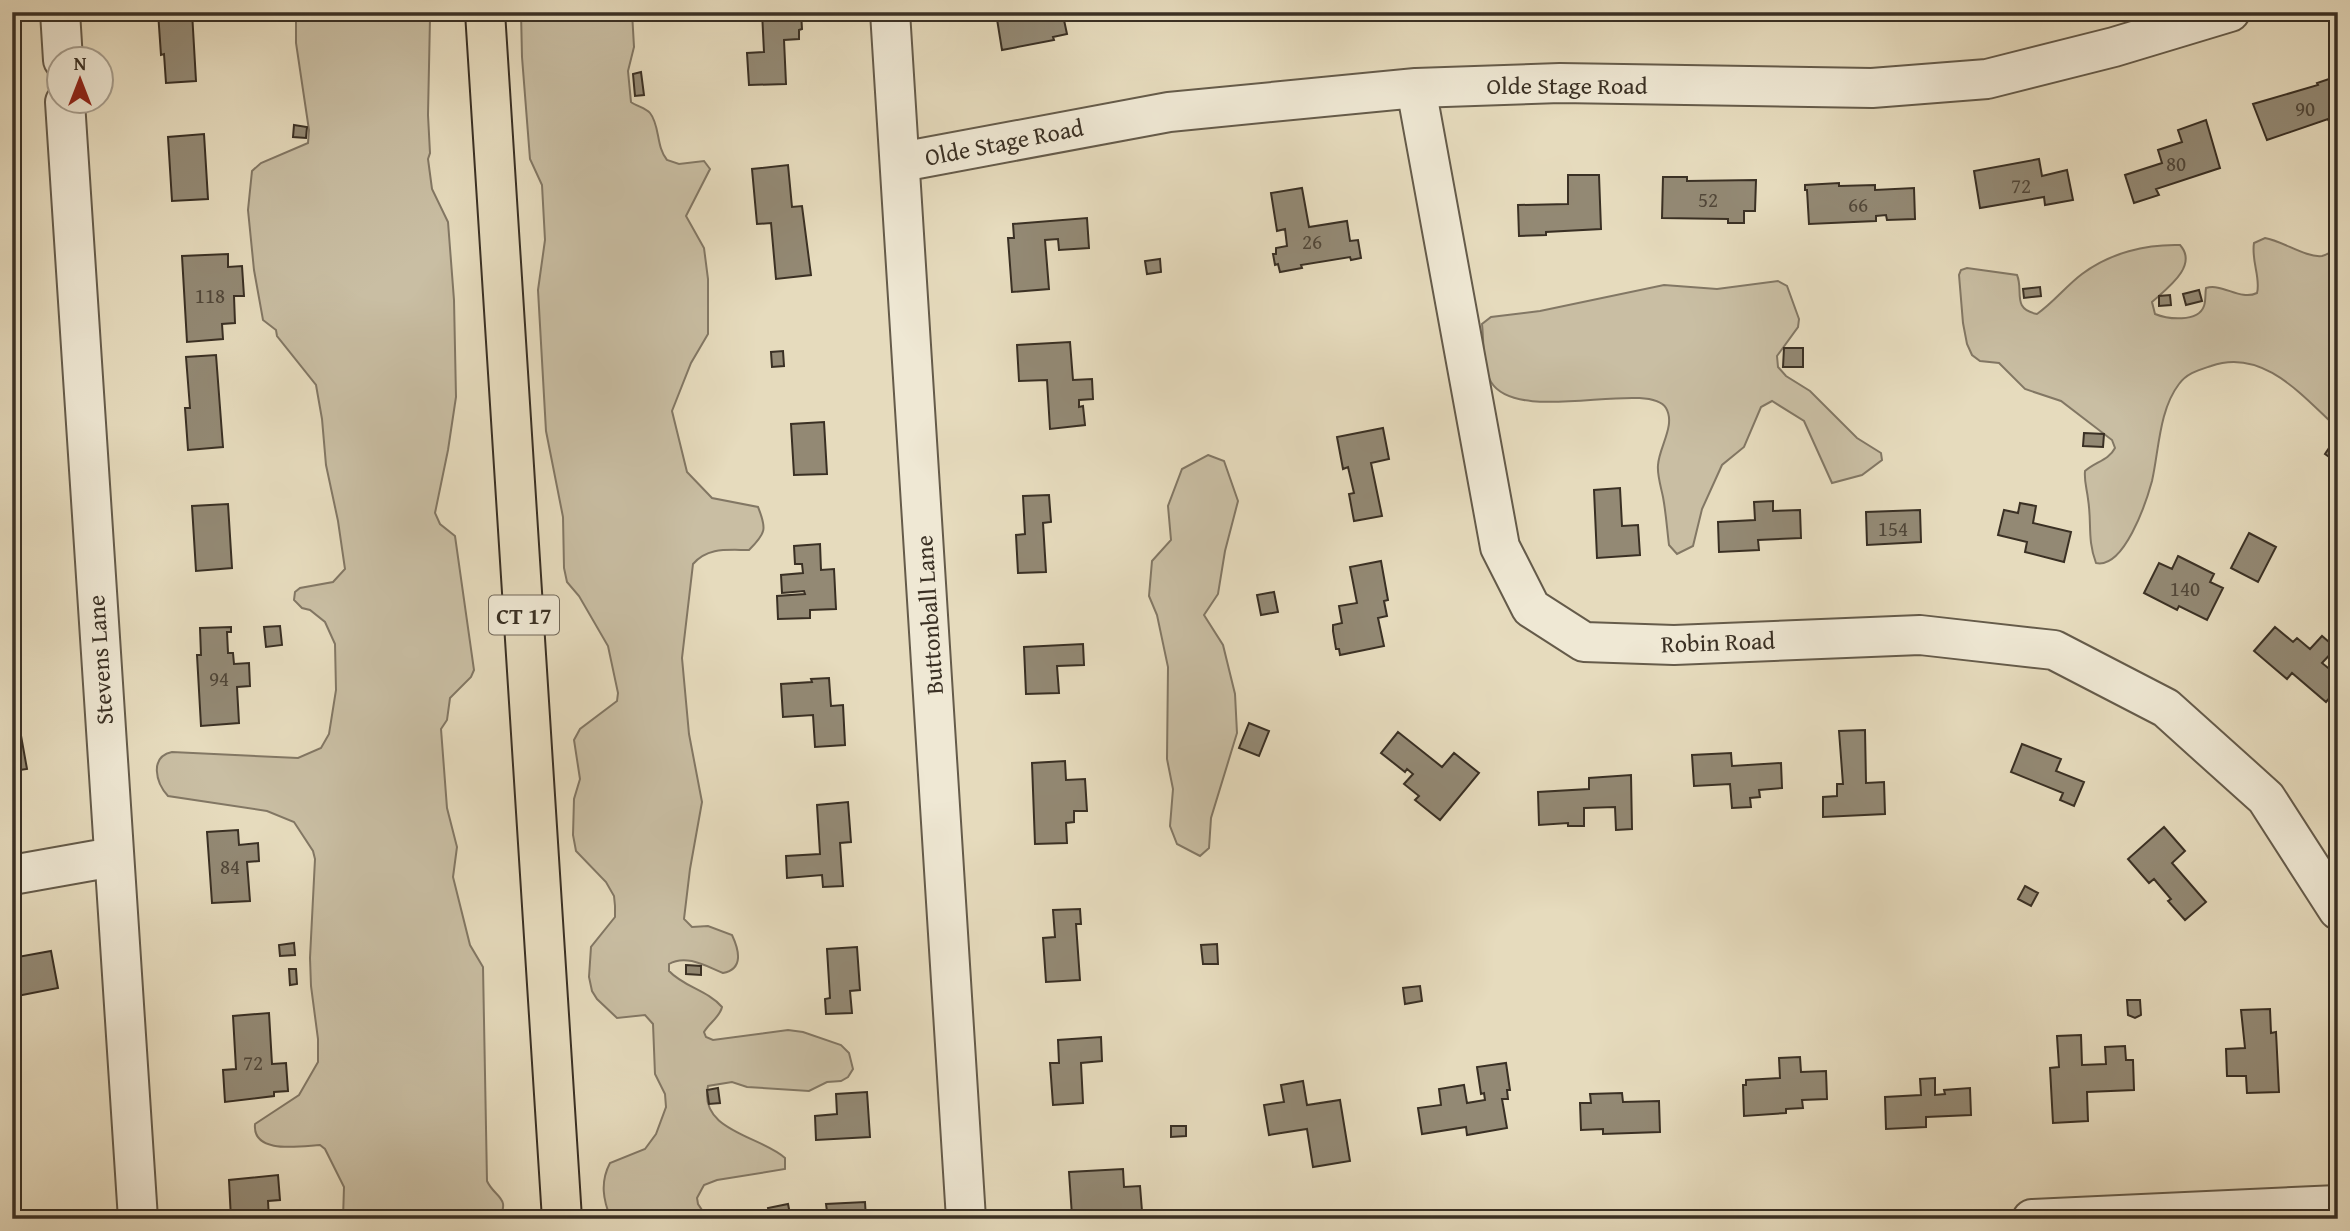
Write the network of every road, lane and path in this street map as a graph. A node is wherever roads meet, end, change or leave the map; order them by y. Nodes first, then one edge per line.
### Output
1 (60, 12) edge
2 (485, 12) edge
3 (890, 12) edge
4 (2230, 12) edge
5 (61, 46) edge
6 (1416, 88) junction
7 (66, 116) edge
8 (901, 162) junction
9 (113, 857) junction
10 (12, 874) edge
11 (2338, 910) edge
12 (2338, 1205) edge
13 (138, 1219) edge
14 (562, 1219) edge
15 (966, 1219) edge
16 (2032, 1219) edge

1 - 5 street
2 - 14 main road, CT 17
3 - 8 street, Buttonball Lane
4 - 6 street, Olde Stage Road
6 - 8 street, Olde Stage Road
6 - 11 street, Robin Road
7 - 9 street, Stevens Lane
8 - 15 street, Buttonball Lane
9 - 10 street
9 - 13 street, Stevens Lane
12 - 16 street

